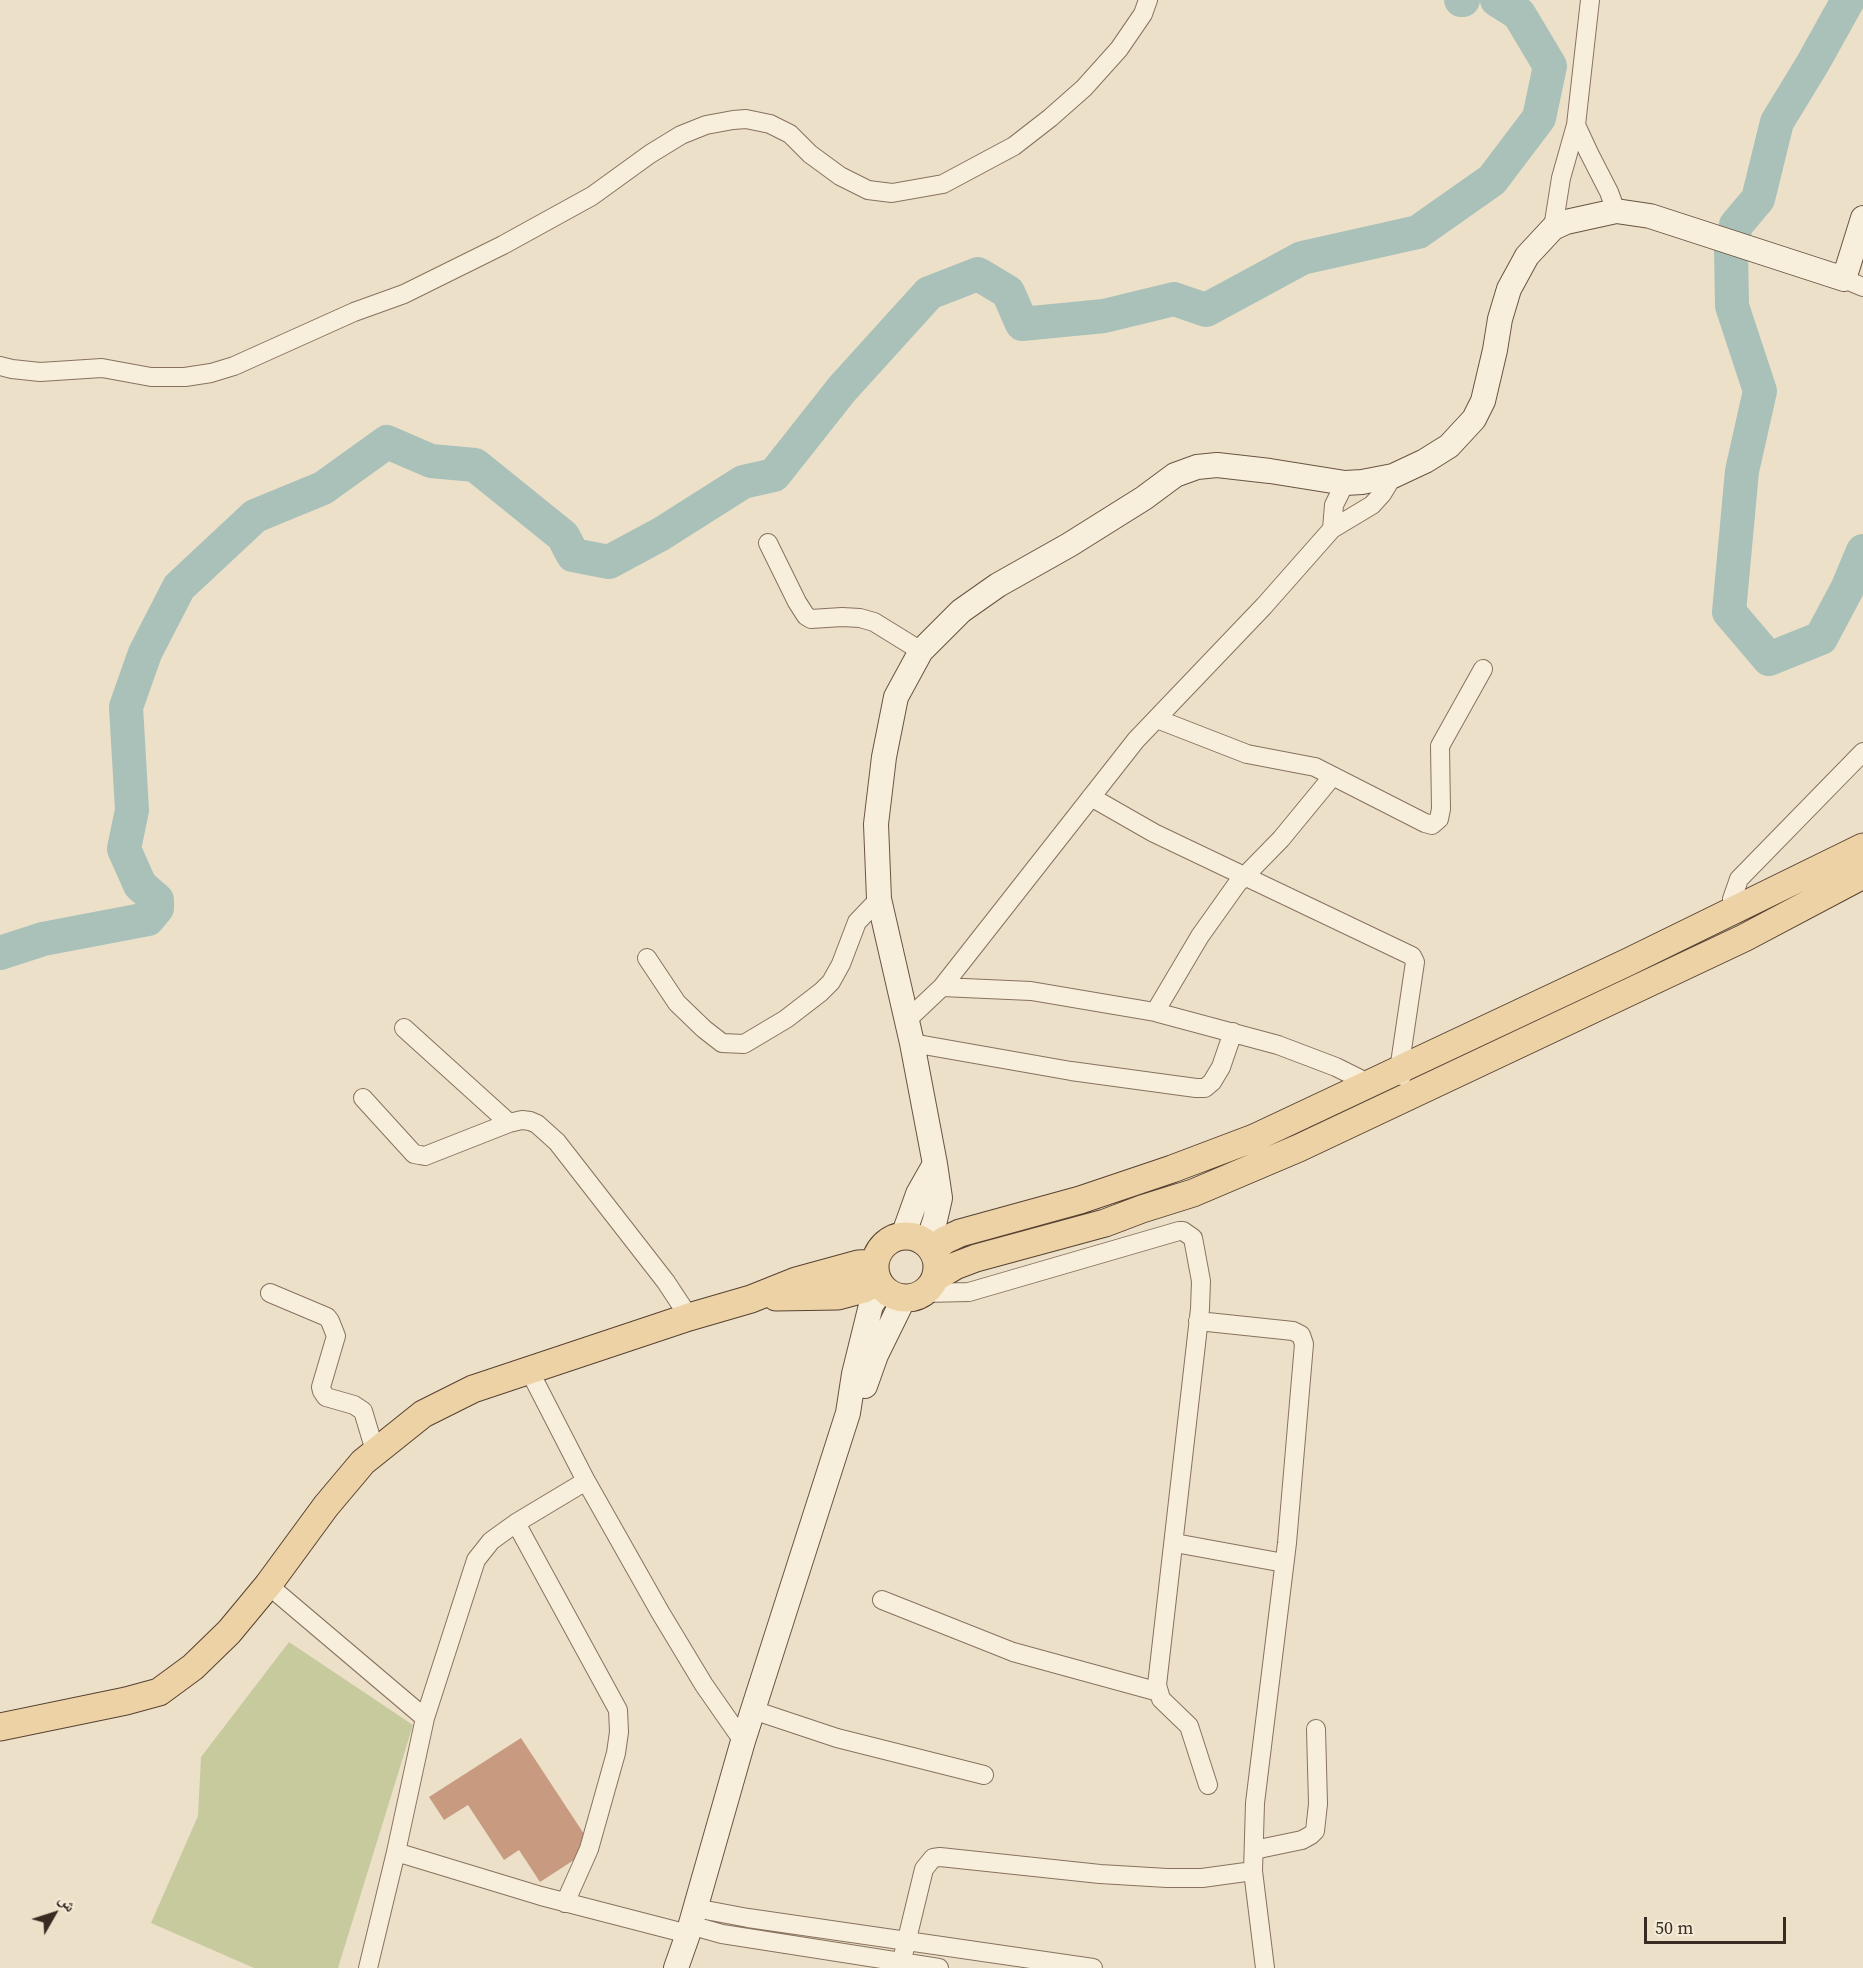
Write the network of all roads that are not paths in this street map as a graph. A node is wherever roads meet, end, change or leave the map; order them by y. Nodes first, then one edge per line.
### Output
1 (1148, 0) edge
2 (1590, 0) edge
3 (1576, 125) junction
4 (1616, 211) junction
5 (1863, 218) edge
6 (1554, 228) junction
7 (1853, 283) edge
8 (0, 366) edge
9 (1393, 476) junction
10 (1345, 483) junction
11 (1332, 529) junction
12 (768, 543) dead end
13 (921, 651) junction
14 (1483, 669) dead end
15 (1157, 719) junction
16 (1863, 752) edge
17 (1332, 777) junction
18 (1091, 797) junction
19 (1863, 847) edge
20 (1245, 875) junction
21 (1863, 875) edge
22 (879, 899) junction
23 (1733, 909) junction
24 (647, 958) dead end
25 (1634, 974) junction
26 (942, 987) junction
27 (1155, 1012) junction
28 (404, 1028) dead end
29 (909, 1032) junction
30 (1233, 1032) junction
31 (1399, 1070) junction
32 (1370, 1084) junction
33 (1410, 1095) junction
34 (363, 1098) dead end
35 (509, 1123) junction
36 (1029, 1215) junction
37 (1036, 1241) junction
38 (921, 1244) junction
39 (899, 1284) junction
40 (270, 1293) dead end
41 (689, 1317) junction
42 (1198, 1321) junction
43 (530, 1372) junction
44 (375, 1451) junction
45 (586, 1481) junction
46 (516, 1523) junction
47 (1175, 1543) junction
48 (1284, 1563) junction
49 (268, 1585) junction
50 (882, 1600) dead end
51 (1159, 1692) junction
52 (753, 1710) junction
53 (425, 1718) junction
54 (0, 1727) edge
55 (1316, 1729) dead end
56 (743, 1740) junction
57 (984, 1775) dead end
58 (1208, 1785) dead end
59 (1254, 1850) junction
60 (396, 1852) junction
61 (1253, 1871) junction
62 (565, 1903) junction
63 (691, 1922) junction
64 (906, 1941) junction
65 (901, 1965) edge
66 (368, 1968) edge
67 (676, 1968) edge
68 (939, 1968) edge
69 (1093, 1968) edge
70 (1265, 1968) edge

1 - 8 street
2 - 3 street
3 - 4 street
3 - 6 street
4 - 6 main road
4 - 7 main road
5 - 7 main road
6 - 9 main road
9 - 10 main road
9 - 11 street
10 - 11 street
10 - 13 main road
11 - 15 street
12 - 13 street
13 - 22 main road
14 - 17 street
15 - 17 street
15 - 18 street
16 - 23 street
17 - 20 street
18 - 20 street
18 - 26 street
19 - 23 main road
20 - 27 street
20 - 31 street
21 - 25 main road
22 - 24 street
22 - 29 main road
23 - 25 main road
25 - 31 main road
25 - 33 main road
26 - 27 street
26 - 29 street
27 - 30 street
28 - 35 street
29 - 30 street
29 - 38 main road
30 - 32 street
31 - 32 main road
31 - 33 street
32 - 36 main road
33 - 37 main road
34 - 35 street
35 - 41 street
36 - 37 main road
36 - 38 main road
37 - 39 main road
38 - 39 main road
38 - 39 main road
39 - 41 main road
39 - 42 street
39 - 52 main road
40 - 44 street
41 - 43 main road
42 - 47 street
42 - 48 street
43 - 44 main road
43 - 45 street
44 - 49 main road
45 - 46 street
45 - 56 street
46 - 53 street
46 - 62 street
47 - 48 street
47 - 51 street
48 - 59 street
49 - 53 street
49 - 54 main road
50 - 51 street
51 - 58 street
52 - 56 main road
52 - 57 street
53 - 60 street
55 - 59 street
56 - 63 main road
59 - 61 street
60 - 62 street
60 - 66 street
61 - 64 street
61 - 70 street
62 - 63 street
63 - 64 street
63 - 65 street
63 - 67 main road
64 - 65 street
64 - 69 street
65 - 68 street

